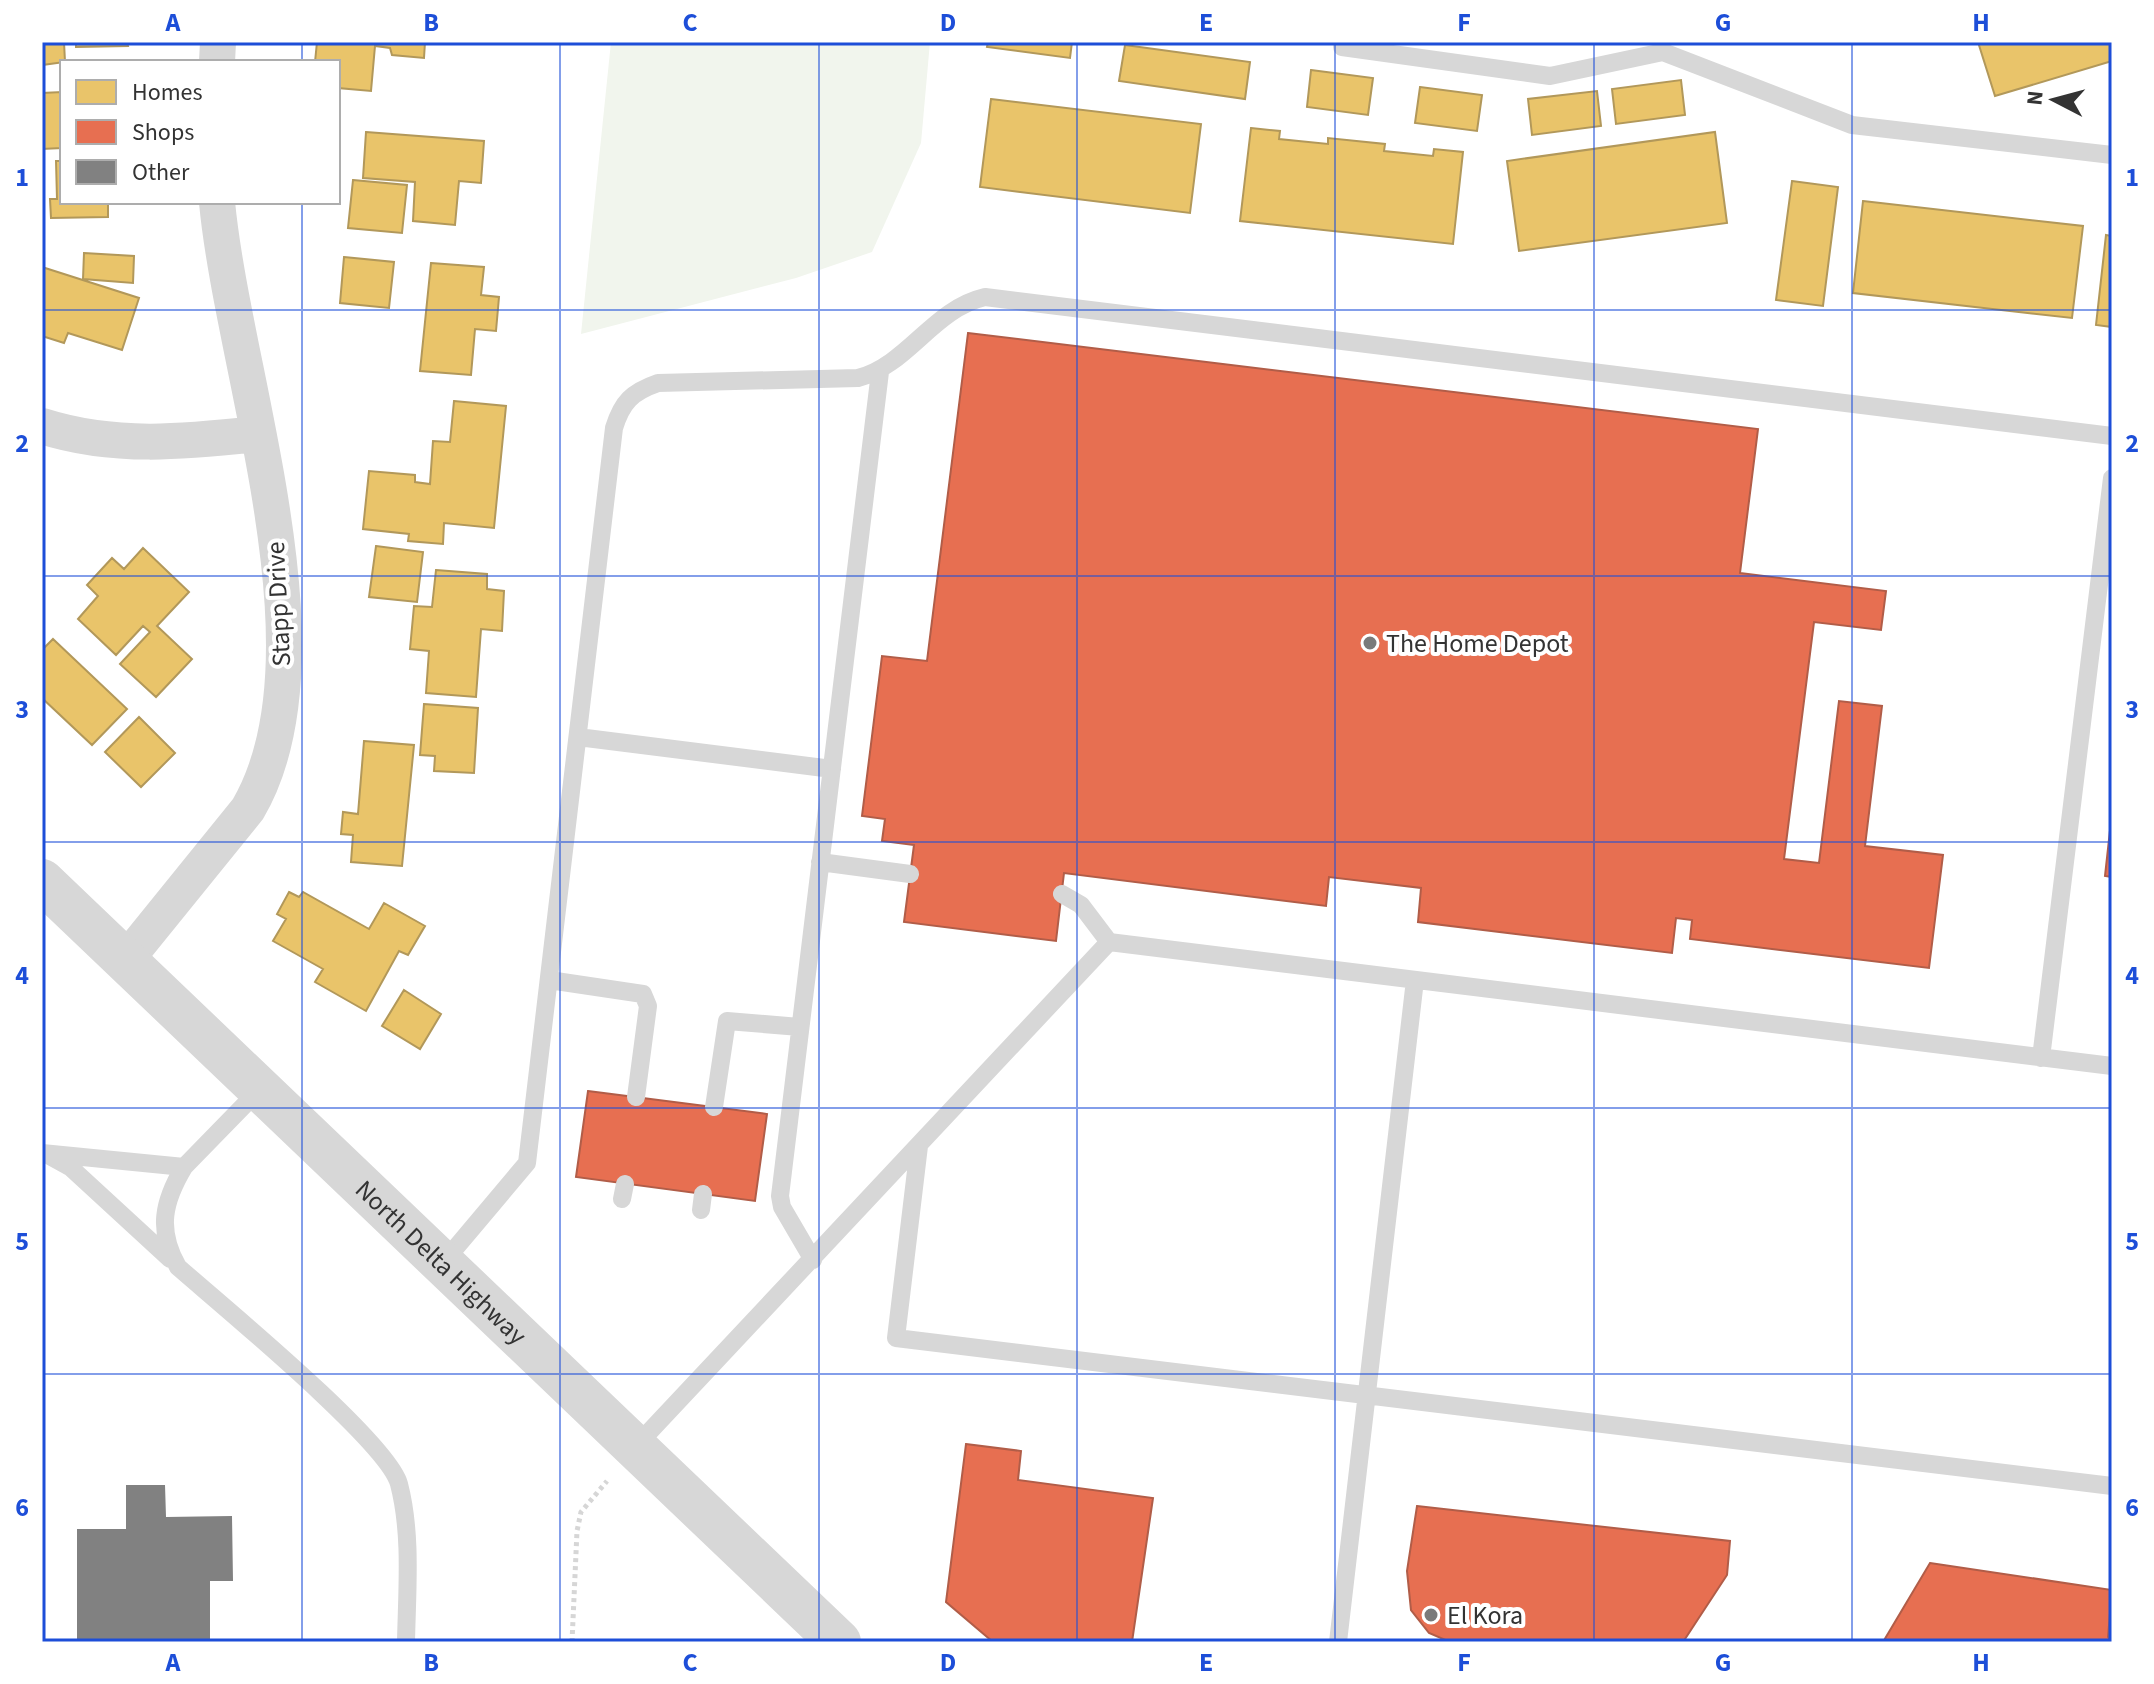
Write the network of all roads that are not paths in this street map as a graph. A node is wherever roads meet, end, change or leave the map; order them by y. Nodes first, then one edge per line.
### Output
1 (1342, 42) edge
2 (2112, 155) edge
3 (217, 204) edge
4 (880, 372) junction
5 (42, 426) edge
6 (258, 434) junction
7 (2112, 436) edge
8 (2112, 478) edge
9 (578, 737) junction
10 (832, 769) junction
11 (820, 862) junction
12 (910, 874) dead end
13 (42, 881) edge
14 (1062, 894) dead end
15 (1109, 942) junction
16 (125, 961) junction
17 (549, 980) junction
18 (1415, 980) junction
19 (800, 1027) junction
20 (2041, 1058) junction
21 (2112, 1066) edge
22 (261, 1088) junction
23 (636, 1097) dead end
24 (714, 1107) dead end
25 (919, 1146) junction
26 (44, 1153) edge
27 (184, 1167) junction
28 (813, 1260) junction
29 (442, 1265) junction
30 (178, 1267) junction
31 (1367, 1397) junction
32 (636, 1446) junction
33 (2112, 1486) edge
34 (406, 1642) edge
35 (839, 1642) edge
36 (1338, 1642) edge

1 - 2 lane
3 - 6 street, Stapp Drive
4 - 7 lane
4 - 9 lane
4 - 10 lane
5 - 6 street
6 - 16 street, Stapp Drive
8 - 20 lane
9 - 10 lane
9 - 17 lane
10 - 11 lane
11 - 12 lane
11 - 19 lane
13 - 16 street, North Delta Highway
14 - 15 lane
15 - 18 lane
15 - 25 lane
16 - 22 street, North Delta Highway
17 - 23 lane
17 - 29 lane
18 - 20 lane
18 - 31 lane
19 - 24 lane
19 - 28 lane
20 - 21 lane
22 - 27 lane
22 - 29 street, North Delta Highway
25 - 28 lane
25 - 31 lane
26 - 27 lane
26 - 30 lane
27 - 30 lane
28 - 32 lane
29 - 32 street, North Delta Highway
30 - 34 lane
31 - 33 lane
31 - 36 lane
32 - 35 street, North Delta Highway

